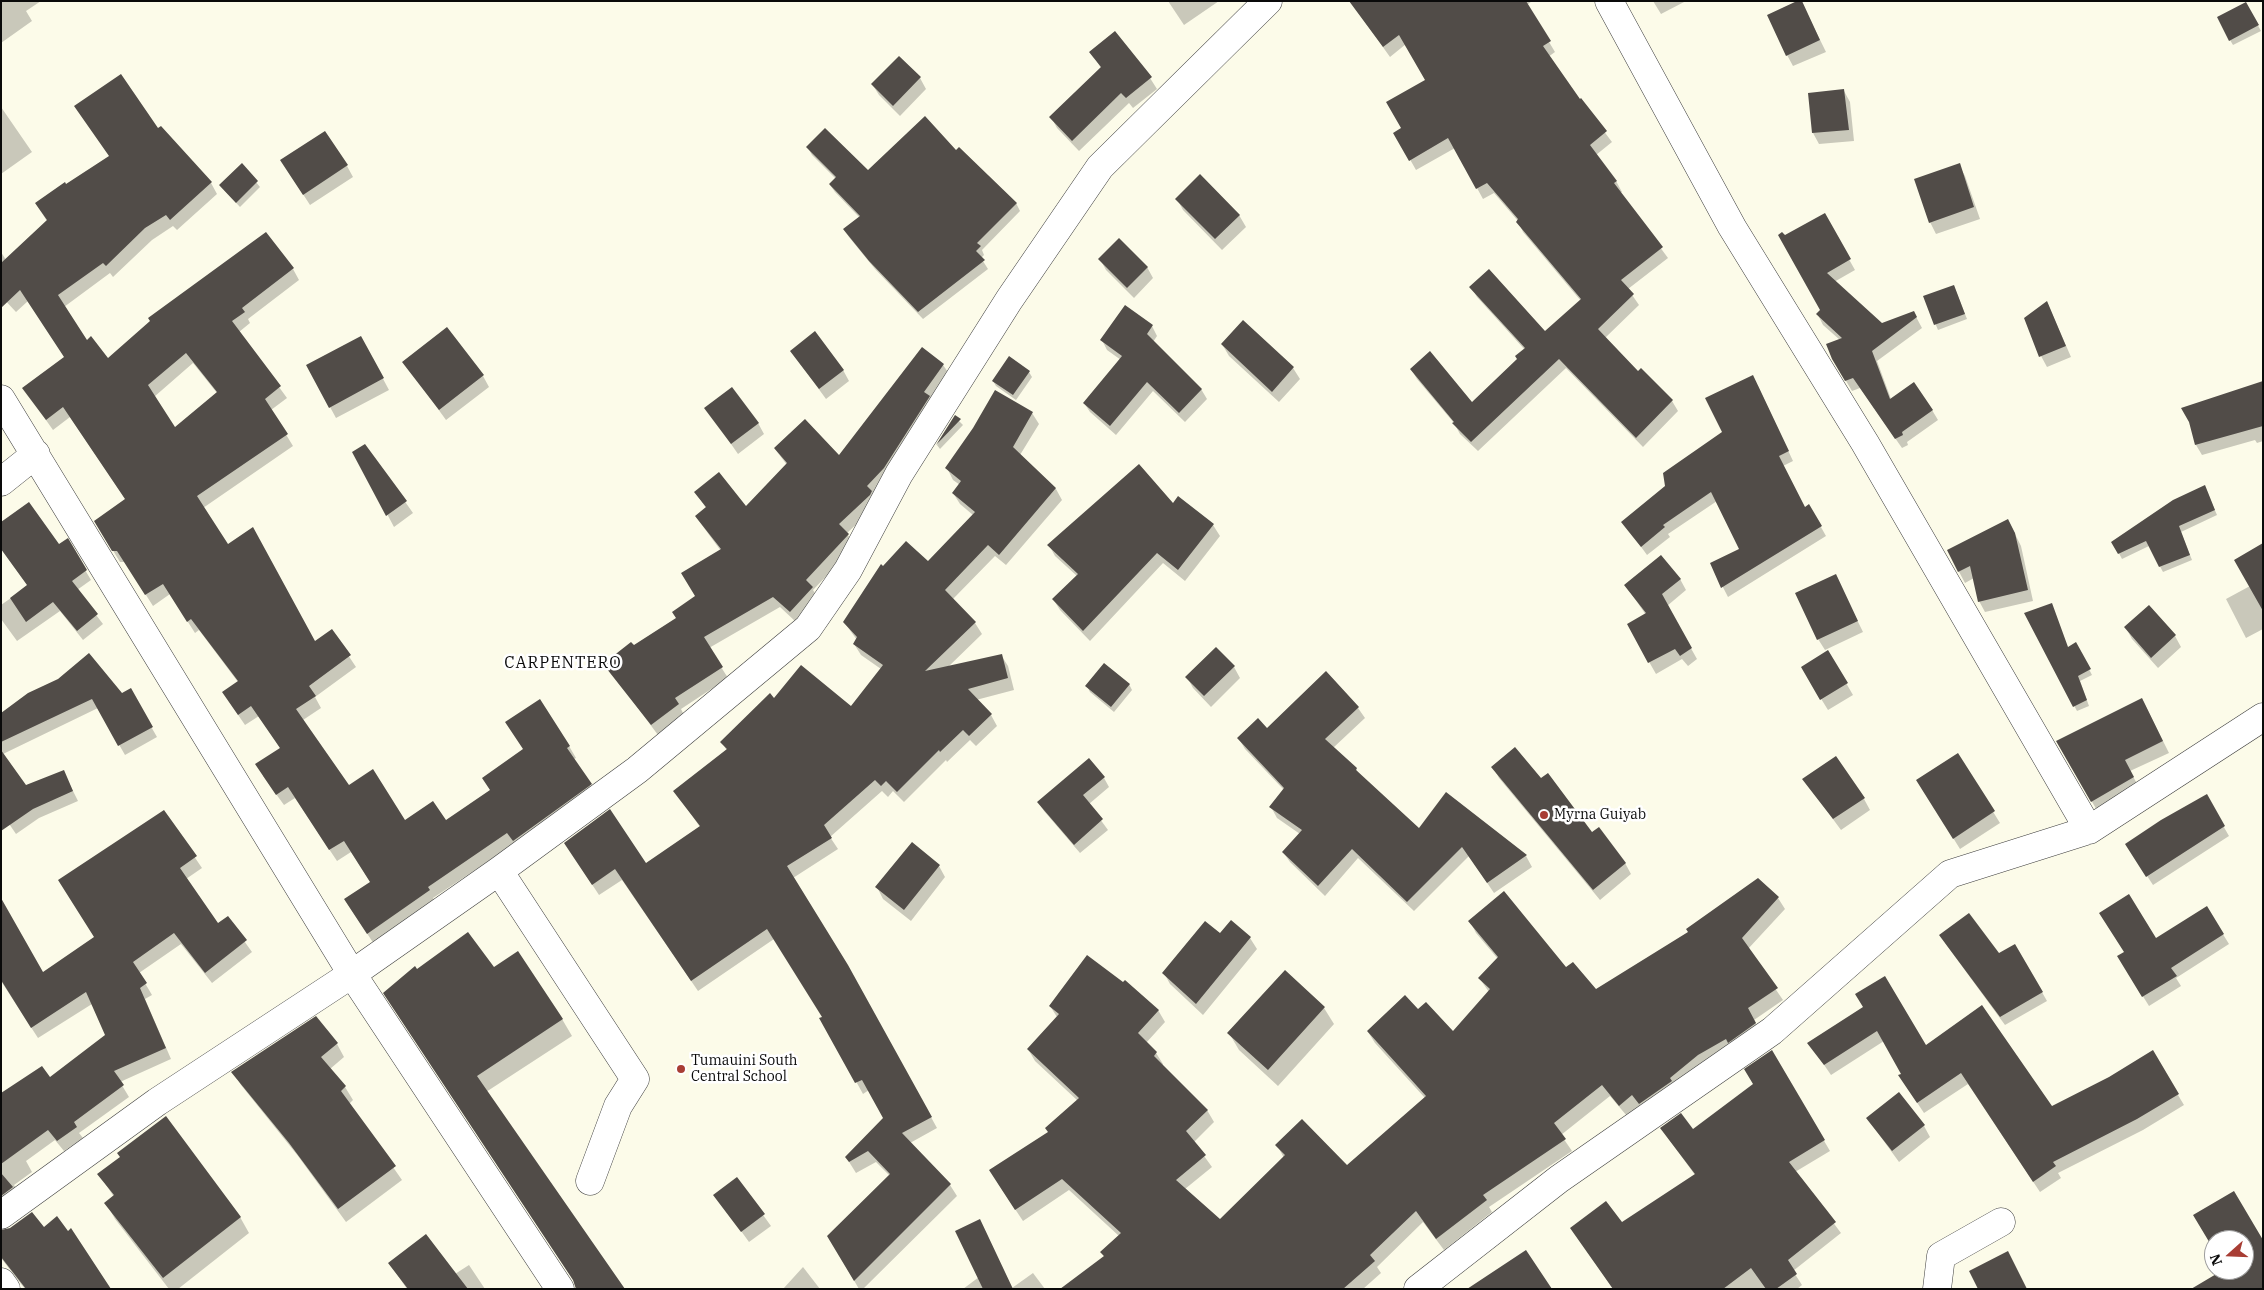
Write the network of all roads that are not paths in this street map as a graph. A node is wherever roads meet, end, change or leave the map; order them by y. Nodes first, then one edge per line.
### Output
1 (1268, 1) edge
2 (1609, 1) edge
3 (1, 399) edge
4 (36, 454) junction
5 (1, 482) edge
6 (2263, 718) edge
7 (2089, 830) junction
8 (499, 871) junction
9 (352, 974) junction
10 (590, 1181) dead end
11 (1, 1215) edge
12 (2001, 1222) dead end
13 (1, 1282) edge
14 (6, 1289) edge
15 (560, 1289) edge
16 (1418, 1289) edge
17 (1938, 1289) edge

1 - 8 street
2 - 7 street
3 - 4 street
4 - 5 street
4 - 9 street
6 - 7 street
7 - 16 street
8 - 9 street
8 - 10 street
9 - 11 street
9 - 15 street
12 - 17 street
13 - 14 street

